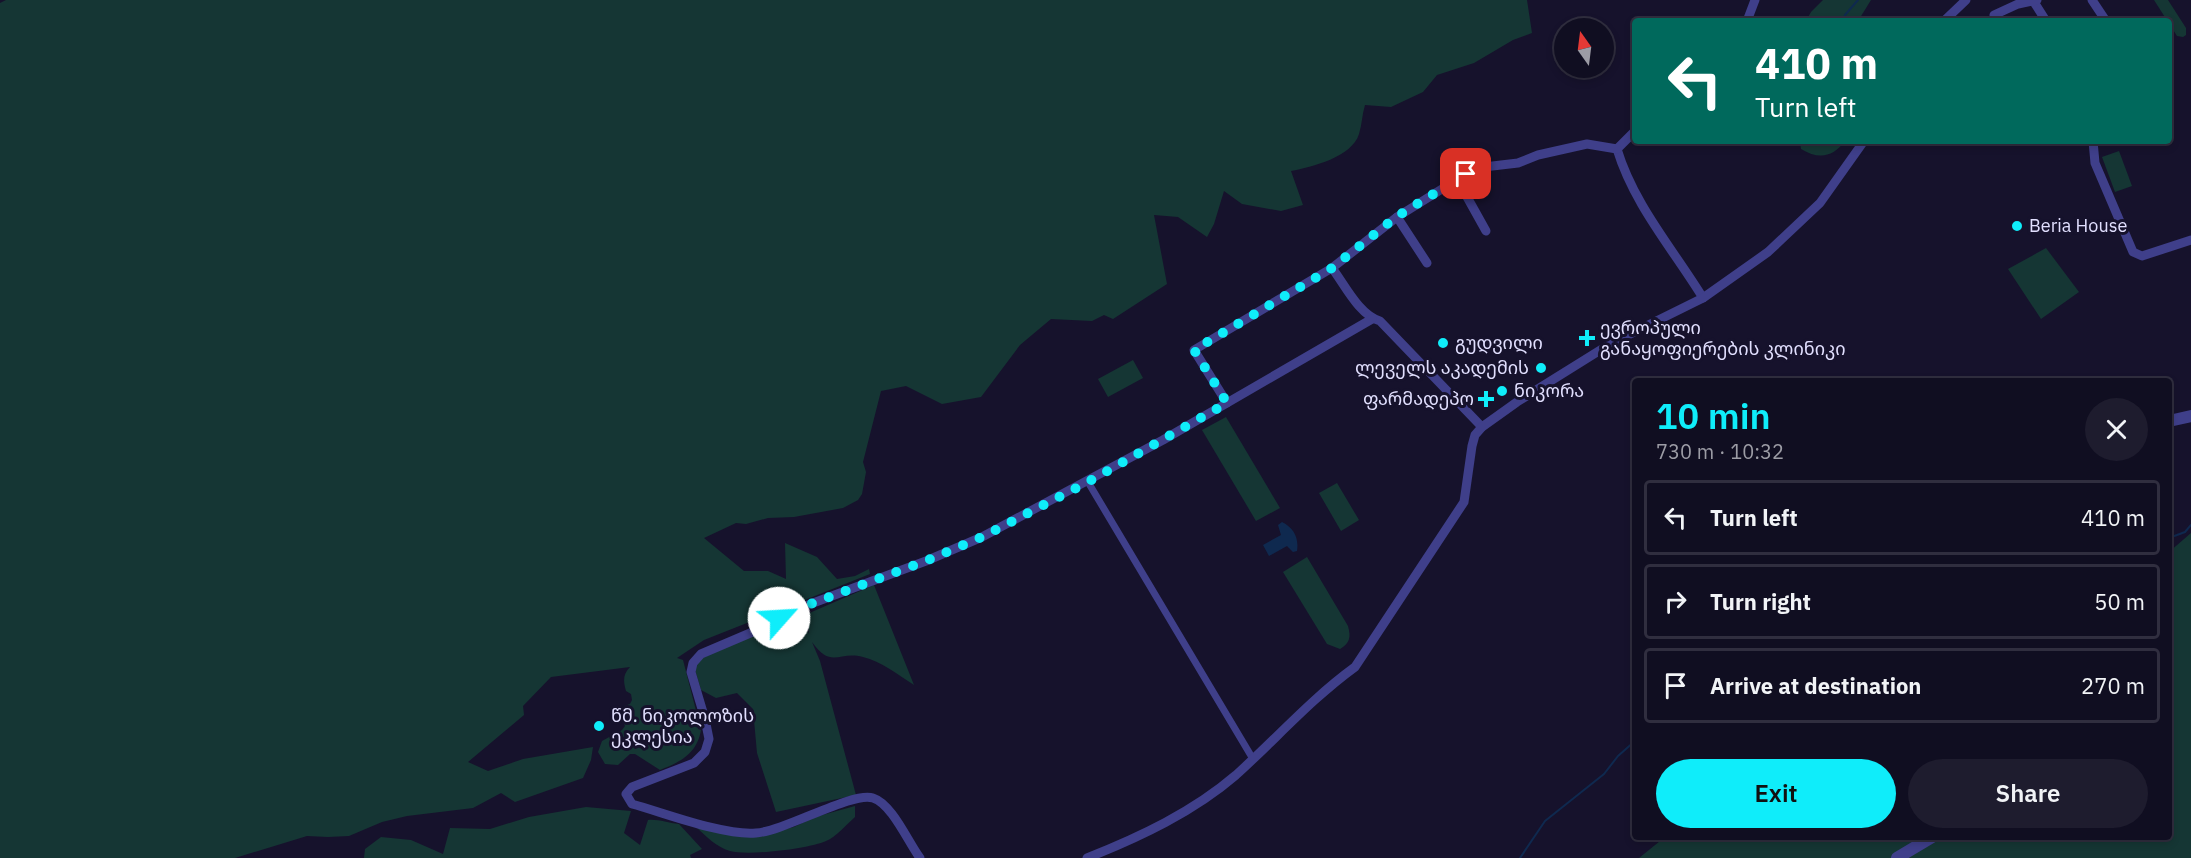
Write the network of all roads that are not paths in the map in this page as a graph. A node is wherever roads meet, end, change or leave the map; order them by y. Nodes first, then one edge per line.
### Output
1 (1755, 0) edge
2 (1966, 0) edge
3 (2092, 0) edge
4 (2036, 1) edge
5 (1995, 15) dead end
6 (1748, 18) edge
7 (1947, 18) edge
8 (2044, 18) edge
9 (2104, 18) edge
10 (1632, 134) edge
11 (1862, 144) edge
12 (2093, 144) edge
13 (1617, 149) junction
14 (1457, 179) junction
15 (1396, 217) junction
16 (1486, 231) dead end
17 (2191, 240) edge
18 (1427, 263) dead end
19 (1332, 268) junction
20 (1703, 298) junction
21 (1372, 319) junction
22 (1227, 403) junction
23 (2191, 416) edge
24 (2172, 420) edge
25 (1482, 427) junction
26 (1088, 482) junction
27 (1253, 759) junction
28 (1924, 840) edge
29 (920, 858) edge
30 (1087, 858) edge
31 (1897, 858) edge

1 - 6 street
2 - 7 street
3 - 9 street
4 - 5 street
4 - 8 street
10 - 13 street
11 - 20 street
12 - 17 street
13 - 14 street
13 - 20 street
14 - 15 street
14 - 16 street
15 - 18 street
15 - 19 street
19 - 21 street
19 - 22 street
20 - 25 street
21 - 22 street
21 - 25 street
22 - 26 street
23 - 24 street
25 - 27 street
26 - 27 street
26 - 29 street
27 - 30 street
28 - 31 street

